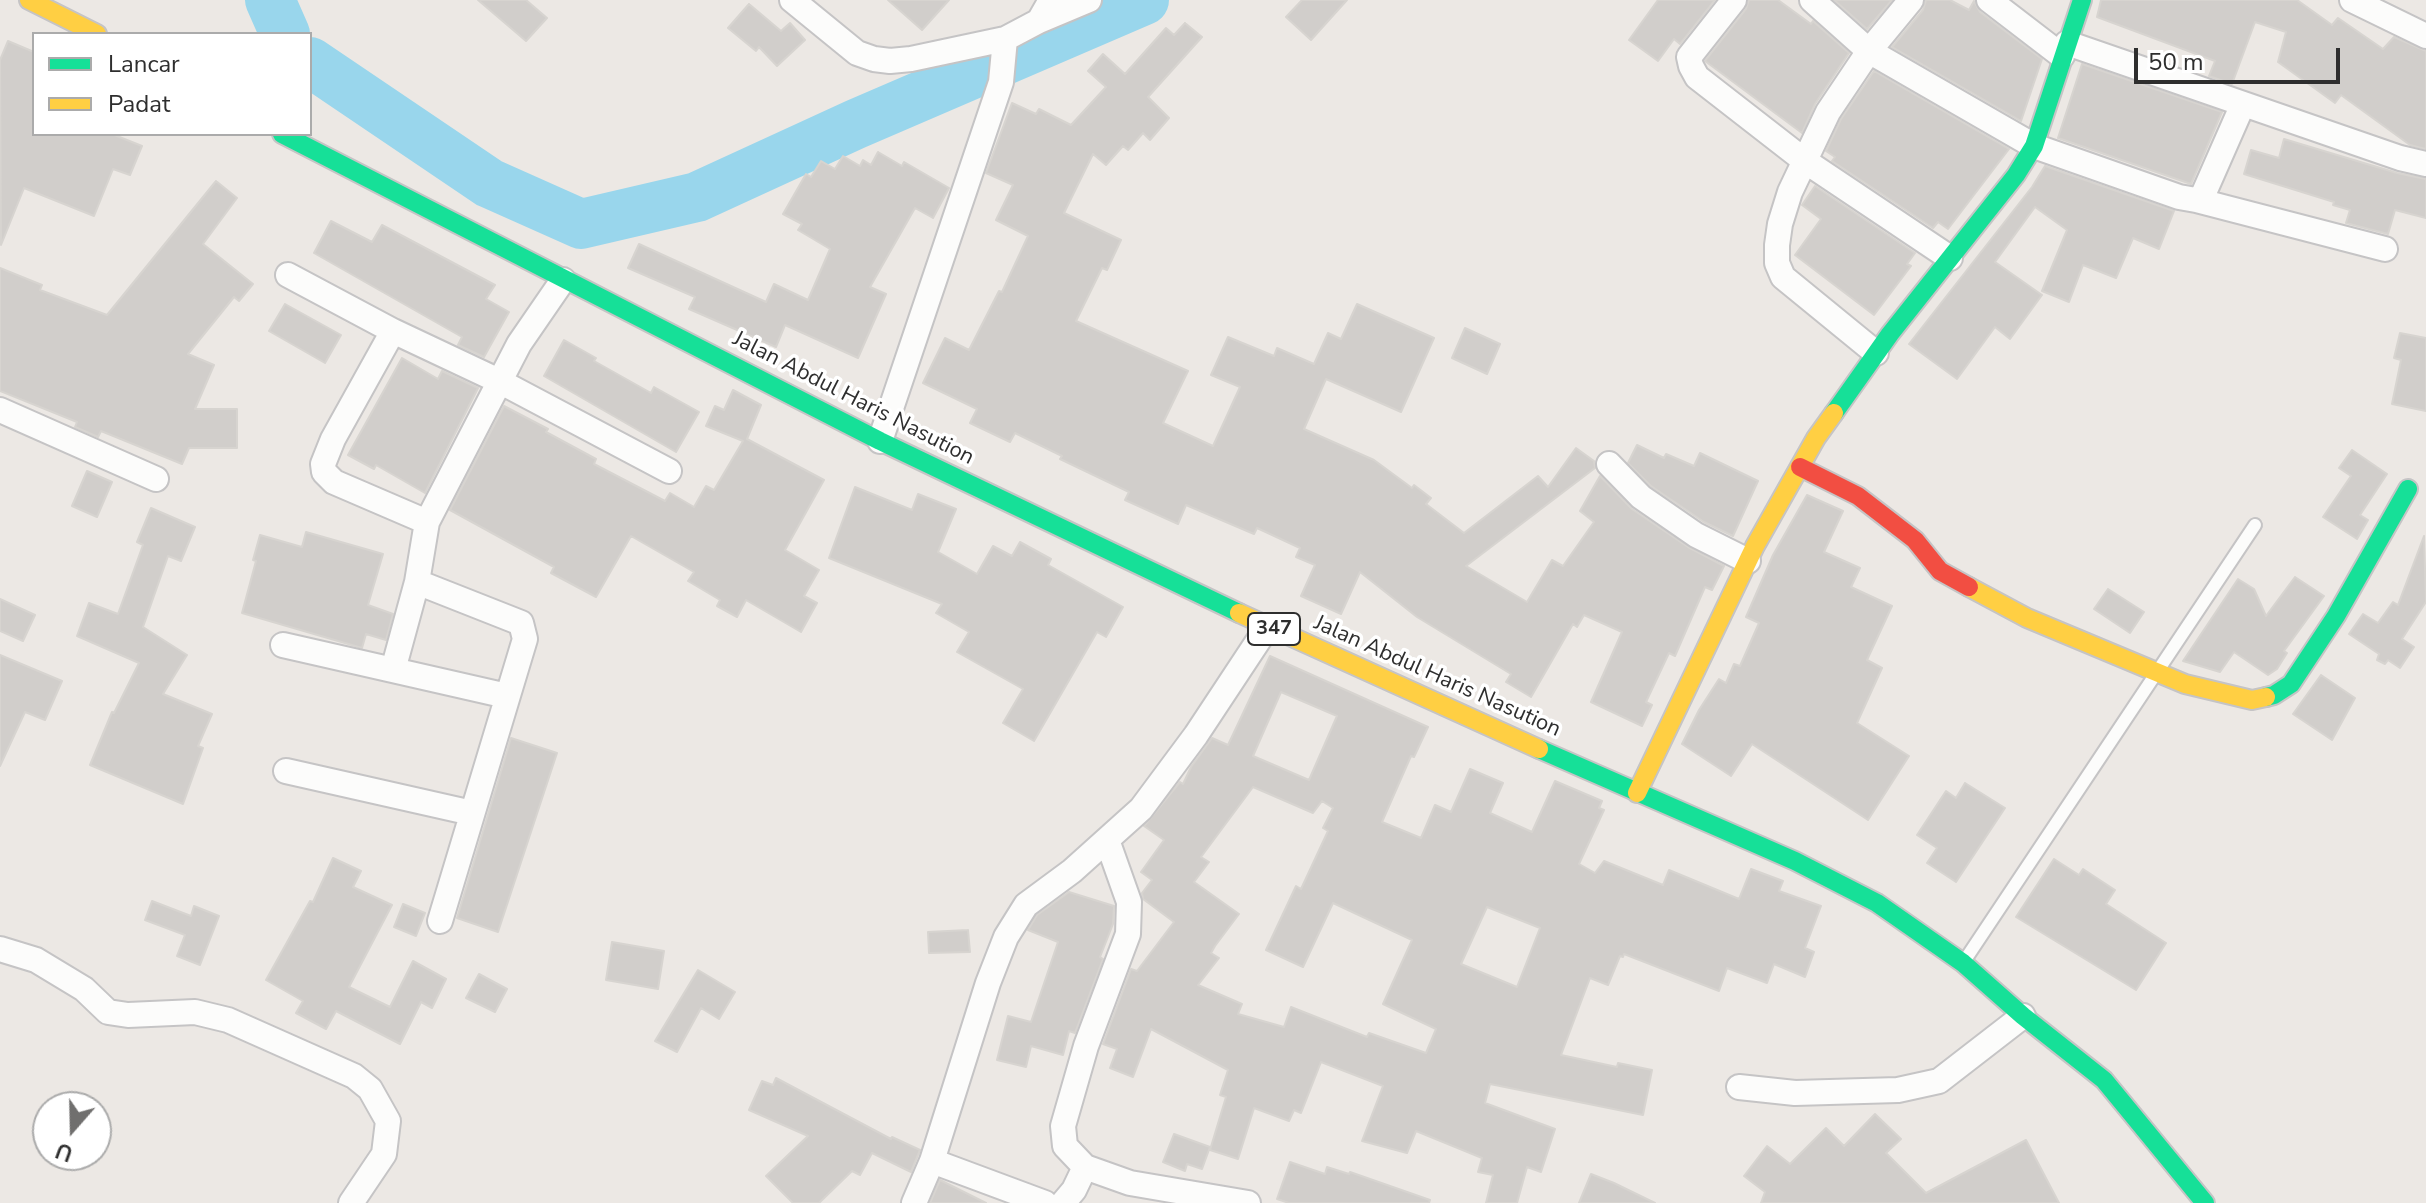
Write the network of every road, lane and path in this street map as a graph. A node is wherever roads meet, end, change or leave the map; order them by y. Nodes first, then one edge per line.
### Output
1 (29, 0) edge
2 (792, 0) edge
3 (1089, 0) edge
4 (1734, 0) edge
5 (1812, 0) edge
6 (1911, 0) edge
7 (1989, 0) edge
8 (2082, 0) edge
9 (2352, 0) edge
10 (1045, 10) edge
11 (93, 32) edge
12 (2426, 36) edge
13 (1004, 46) junction
14 (2065, 50) junction
15 (1869, 51) junction
16 (2243, 104) junction
17 (286, 136) edge
18 (2034, 146) junction
19 (1805, 161) junction
20 (2426, 164) edge
21 (2196, 200) junction
22 (2385, 249) dead end
23 (1950, 258) junction
24 (288, 275) dead end
25 (563, 280) junction
26 (393, 331) junction
27 (1876, 353) junction
28 (499, 381) junction
29 (0, 410) edge
30 (880, 441) junction
31 (1609, 464) dead end
32 (1800, 467) junction
33 (669, 471) dead end
34 (156, 479) dead end
35 (2408, 489) dead end
36 (427, 522) junction
37 (2255, 525) dead end
38 (1748, 561) junction
39 (417, 582) junction
40 (1268, 626) junction
41 (283, 645) dead end
42 (393, 670) junction
43 (2157, 672) junction
44 (507, 696) junction
45 (286, 771) dead end
46 (1637, 793) junction
47 (472, 813) junction
48 (1107, 840) junction
49 (440, 921) dead end
50 (0, 949) edge
51 (1963, 963) junction
52 (2023, 1016) junction
53 (1739, 1087) dead end
54 (932, 1161) junction
55 (1085, 1167) junction
56 (351, 1203) edge
57 (914, 1203) edge
58 (1045, 1203) edge
59 (1063, 1203) edge
60 (1248, 1203) edge
61 (2205, 1203) edge

1 - 11 main road
2 - 13 street
3 - 10 street
4 - 19 street
5 - 15 street
6 - 15 street
7 - 14 street
8 - 14 main road
9 - 12 street
10 - 13 street
13 - 30 street
14 - 16 street
14 - 18 main road
15 - 18 street
15 - 19 street
16 - 20 street
16 - 21 street
17 - 25 main road, Jalan Abdul Haris Nasution / 347
18 - 21 street
18 - 23 main road
19 - 23 street
19 - 27 street
21 - 22 street
23 - 27 main road
24 - 26 street
25 - 28 street
25 - 30 main road, Jalan Abdul Haris Nasution / 347
26 - 28 street
26 - 36 street
27 - 32 main road
28 - 33 street
28 - 36 street
29 - 34 street
30 - 40 main road, Jalan Abdul Haris Nasution / 347
31 - 38 street
32 - 38 main road
32 - 43 main road
35 - 43 main road
36 - 39 street
37 - 43 lane
38 - 46 main road
39 - 42 street
39 - 44 street
40 - 46 main road, Jalan Abdul Haris Nasution / 347
40 - 48 street
41 - 42 street
42 - 44 street
43 - 51 lane
44 - 47 street
45 - 47 street
46 - 51 main road, Jalan Abdul Haris Nasution / 347
47 - 49 street
48 - 54 street
48 - 55 street
50 - 56 street
51 - 52 main road, Jalan Abdul Haris Nasution / 347
52 - 53 street
52 - 61 main road, Jalan Abdul Haris Nasution / 347
54 - 57 street
54 - 58 street
55 - 59 street
55 - 60 street

